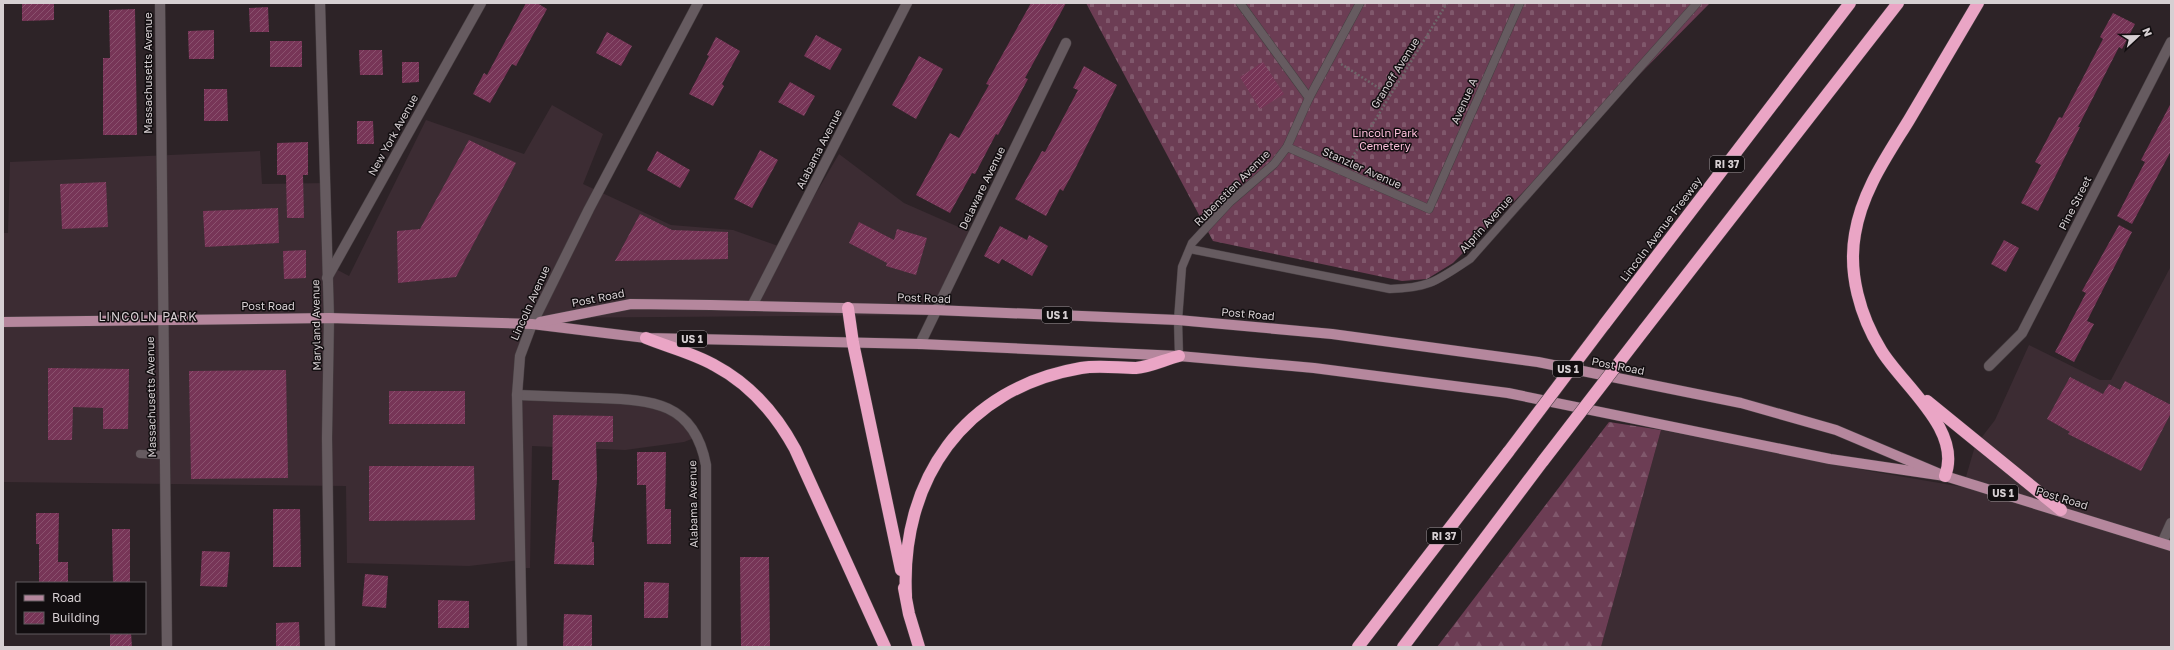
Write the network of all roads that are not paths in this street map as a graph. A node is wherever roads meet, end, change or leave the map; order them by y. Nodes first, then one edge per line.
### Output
1 (160, 3) edge
2 (320, 3) edge
3 (480, 3) edge
4 (698, 3) edge
5 (907, 3) edge
6 (1240, 3) edge
7 (1360, 3) edge
8 (1520, 3) edge
9 (1697, 3) edge
10 (1850, 3) edge
11 (1898, 3) edge
12 (1978, 3) edge
13 (2171, 42) edge
14 (1066, 43) dead end
15 (1309, 98) junction
16 (1287, 147) junction
17 (1429, 209) joint
18 (1190, 249) junction
19 (327, 278) junction
20 (752, 306) junction
21 (848, 308) junction
22 (935, 310) junction
23 (329, 318) junction
24 (162, 319) junction
25 (1178, 320) junction
26 (3, 322) edge
27 (532, 324) junction
28 (646, 338) junction
29 (853, 343) junction
30 (920, 344) junction
31 (1179, 356) junction
32 (1989, 366) dead end
33 (1907, 386) junction
34 (517, 395) junction
35 (140, 454) dead end
36 (163, 455) junction
37 (1945, 476) junction
38 (2061, 510) junction
39 (2171, 523) edge
40 (2166, 544) edge
41 (906, 596) junction
42 (167, 647) edge
43 (330, 647) edge
44 (522, 647) edge
45 (706, 647) edge
46 (885, 647) edge
47 (919, 647) edge
48 (1358, 647) edge
49 (1403, 647) edge

1 - 24 street, Massachusetts Avenue
2 - 19 street, Maryland Avenue
3 - 19 street, New York Avenue
4 - 27 street, Lincoln Avenue
5 - 20 street, Alabama Avenue
6 - 15 lane
7 - 15 lane, Rubenstien Avenue
8 - 17 lane, Avenue A
9 - 18 lane, Alprin Avenue
10 - 48 highway, Lincoln Avenue Freeway / RI 37, bridge
11 - 49 highway, bridge
12 - 33 highway
13 - 32 street, Pine Street
14 - 22 street, Delaware Avenue
15 - 16 lane, Rubenstien Avenue
16 - 17 lane, Stanzler Avenue
16 - 18 lane, Rubenstien Avenue
18 - 25 lane, Rubenstien Avenue
19 - 23 street, Maryland Avenue
20 - 21 main road, Post Road / US 1
20 - 27 main road, Post Road / US 1
21 - 22 main road, Post Road / US 1
21 - 29 highway
22 - 25 main road, Post Road / US 1
22 - 30 street, Delaware Avenue
23 - 24 main road, Post Road / US 1
23 - 27 main road, Post Road / US 1
23 - 43 street, Maryland Avenue
24 - 26 main road, Post Road / US 1
24 - 36 street, Massachusetts Avenue
25 - 31 lane, Rubenstien Avenue
25 - 37 main road, Post Road / US 1
27 - 28 main road, Post Road / US 1
27 - 34 street, Lincoln Avenue
28 - 29 main road, Post Road / US 1
28 - 46 highway
29 - 30 main road, Post Road / US 1
29 - 41 highway
30 - 31 main road, Post Road / US 1
31 - 37 main road, Post Road / US 1
31 - 41 highway
33 - 37 highway
33 - 38 highway
34 - 44 street, Lincoln Avenue
34 - 45 street, Alabama Avenue
35 - 36 lane
36 - 42 street, Massachusetts Avenue
37 - 38 main road, Post Road / US 1
38 - 40 main road, Post Road / US 1
39 - 40 street
41 - 47 highway

